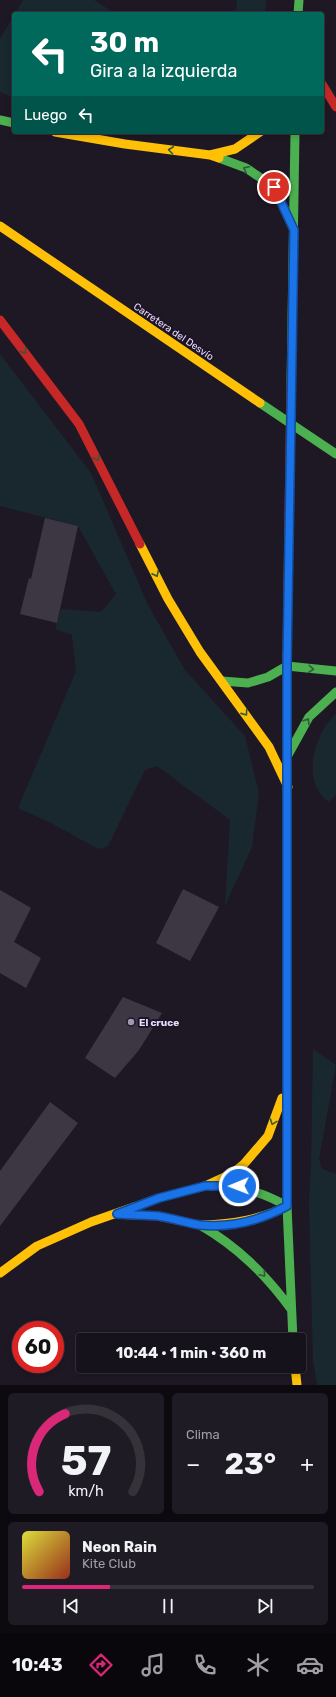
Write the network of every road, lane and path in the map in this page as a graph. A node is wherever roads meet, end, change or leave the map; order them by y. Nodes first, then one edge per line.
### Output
1 (299, 0) edge
2 (298, 12) edge
3 (324, 87) edge
4 (336, 107) edge
5 (0, 120) edge
6 (12, 123) edge
7 (67, 134) edge
8 (257, 134) edge
9 (296, 134) edge
10 (210, 155) junction
11 (0, 226) edge
12 (294, 230) junction
13 (0, 320) edge
14 (336, 454) edge
15 (287, 666) junction
16 (336, 671) edge
17 (222, 681) junction
18 (336, 692) edge
19 (288, 755) junction
20 (288, 787) junction
21 (287, 1085) junction
22 (205, 1186) junction
23 (287, 1206) junction
24 (117, 1214) junction
25 (200, 1224) junction
26 (0, 1273) edge
27 (291, 1309) junction
28 (293, 1333) edge
29 (296, 1373) edge
30 (297, 1385) edge

1 - 2 main road
3 - 4 main road
5 - 6 main road
10 -> 7 main road
8 - 10 main road
9 - 12 main road
12 -> 10 main road
11 - 14 main road, Carretera del Desvío
12 - 15 main road
13 -> 17 main road
15 -> 16 main road
15 - 17 main road
15 - 19 main road
17 -> 20 main road
19 -> 18 main road
19 - 20 main road
20 - 21 main road
21 -> 22 main road
21 - 23 main road
22 - 23 main road
22 - 24 main road
23 - 25 main road
23 - 27 main road
24 - 25 main road
24 - 26 main road
25 -> 27 main road
27 - 28 main road
29 - 30 main road

